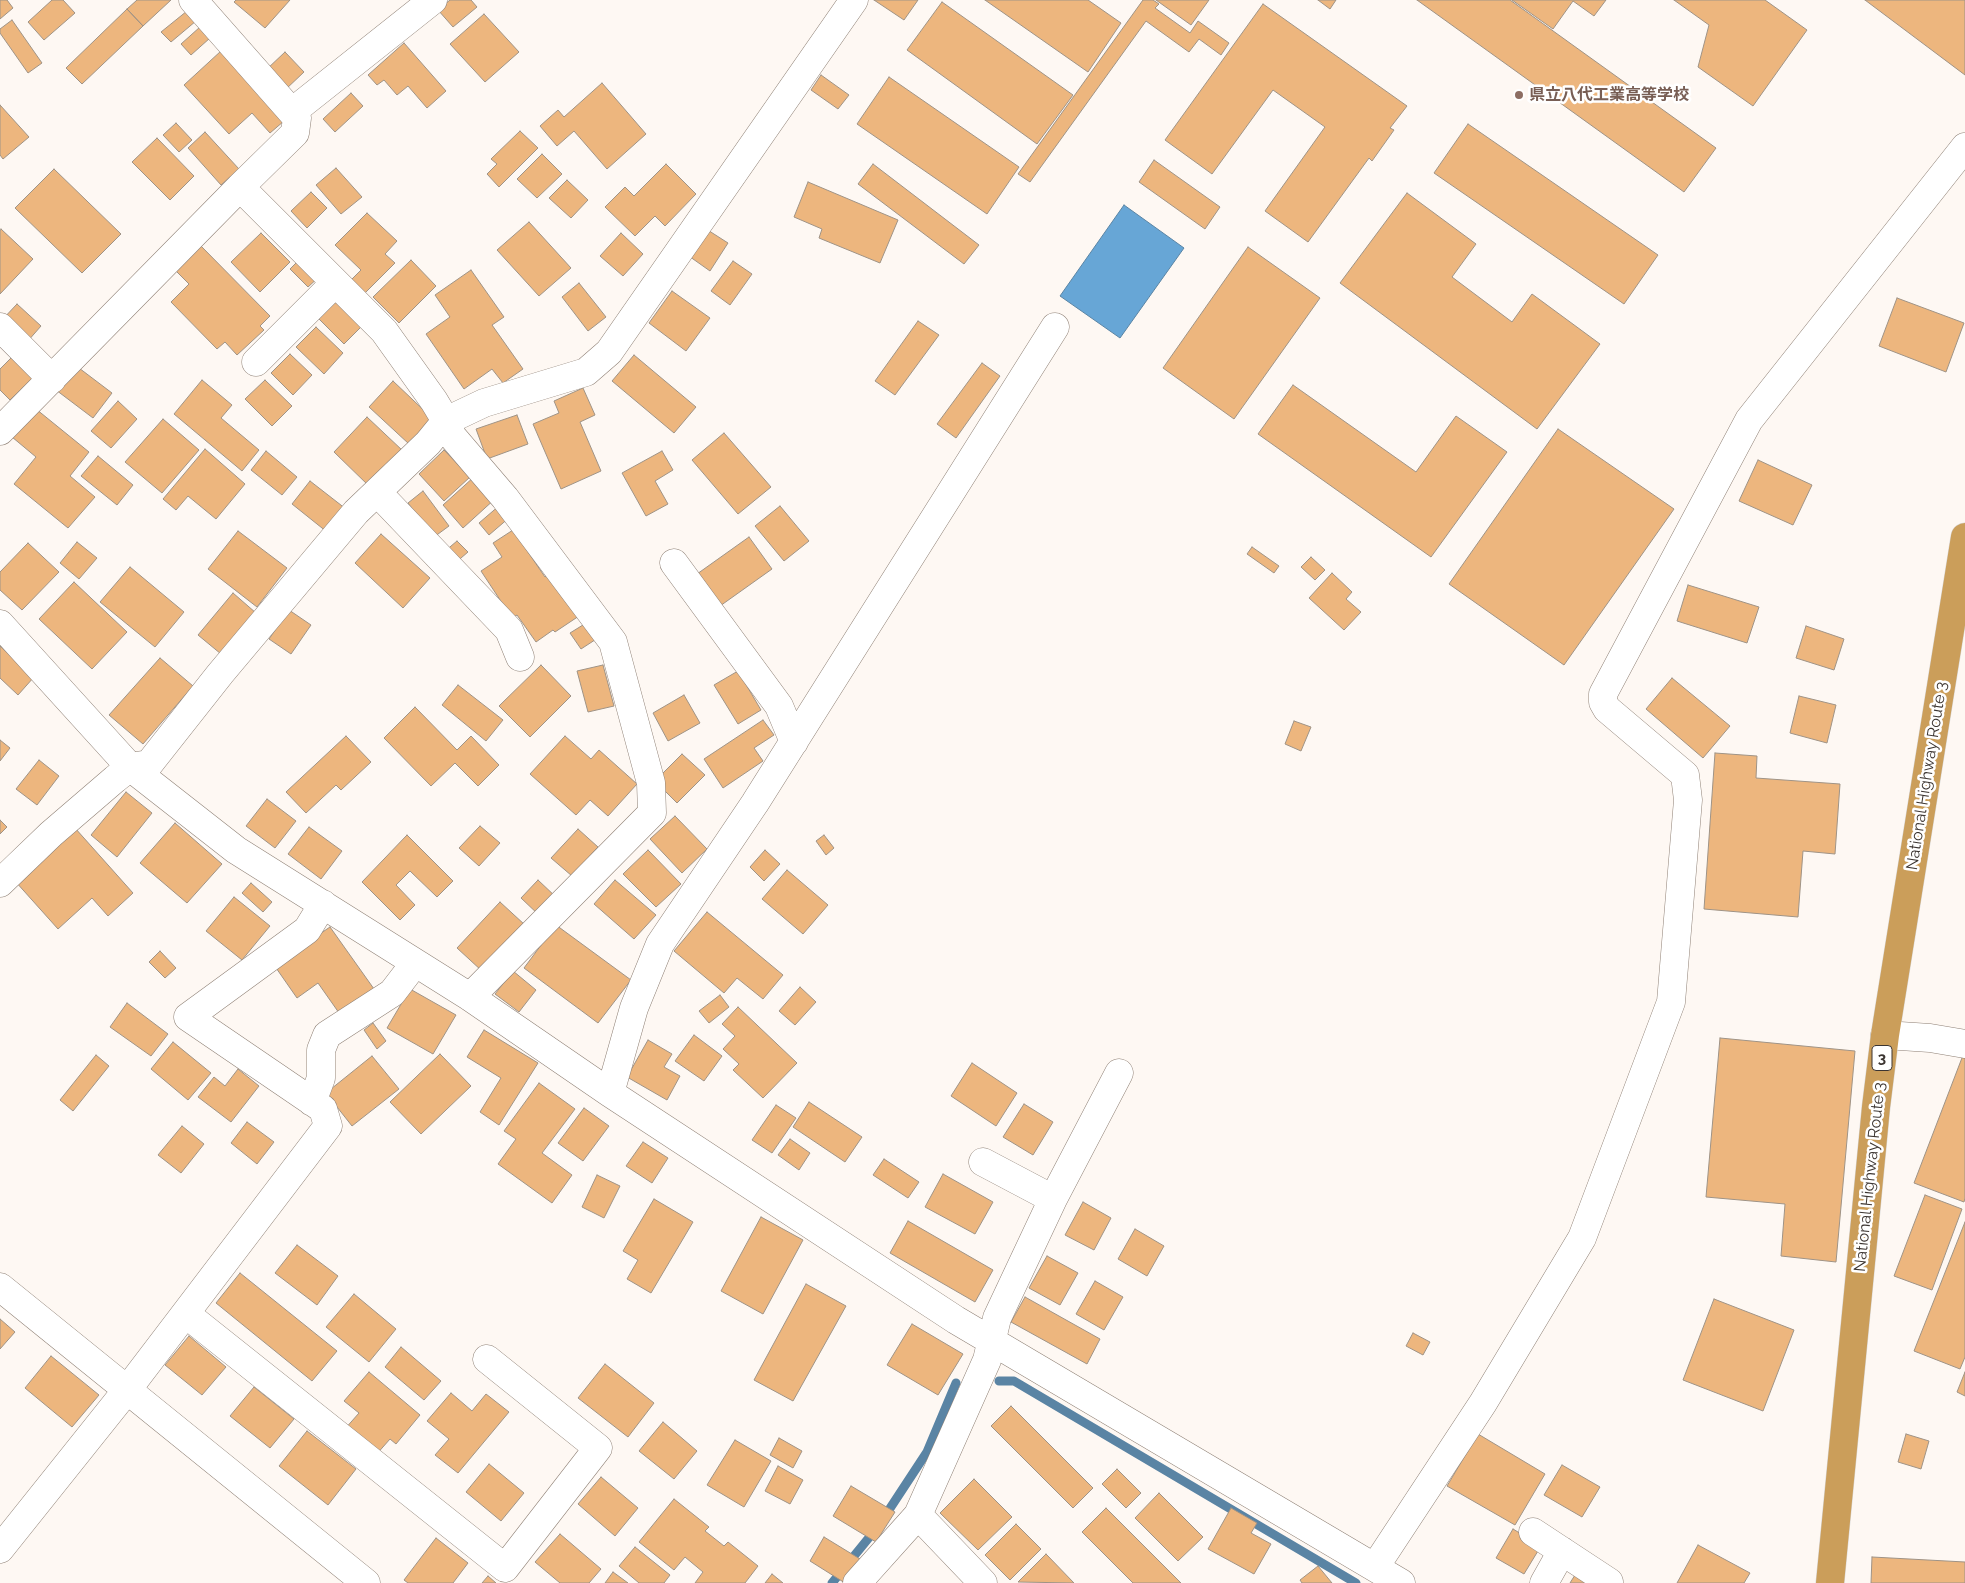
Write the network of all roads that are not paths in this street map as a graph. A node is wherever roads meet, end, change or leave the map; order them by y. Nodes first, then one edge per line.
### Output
1 (193, 0) edge
2 (433, 0) edge
3 (854, 0) edge
4 (292, 112) junction
5 (1965, 147) edge
6 (240, 187) junction
7 (335, 282) junction
8 (1054, 327) dead end
9 (3, 337) edge
10 (256, 362) dead end
11 (52, 379) junction
12 (446, 421) junction
13 (0, 431) edge
14 (377, 492) junction
15 (1965, 537) edge
16 (674, 563) dead end
17 (0, 624) edge
18 (520, 657) dead end
19 (794, 742) junction
20 (130, 767) junction
21 (0, 882) edge
22 (323, 904) junction
23 (415, 963) junction
24 (470, 997) junction
25 (1885, 1035) junction
26 (1965, 1044) edge
27 (1119, 1074) dead end
28 (610, 1093) junction
29 (312, 1102) junction
30 (983, 1162) dead end
31 (1053, 1199) junction
32 (0, 1287) edge
33 (186, 1314) junction
34 (990, 1342) junction
35 (487, 1358) dead end
36 (128, 1390) junction
37 (918, 1516) junction
38 (1533, 1532) dead end
39 (0, 1549) edge
40 (1562, 1551) junction
41 (1374, 1567) junction
42 (1609, 1582) dead end
43 (366, 1583) edge
44 (857, 1583) edge
45 (983, 1583) edge
46 (1401, 1583) edge
47 (1544, 1583) edge
48 (1830, 1583) edge

1 - 4 street
2 - 4 street
3 - 12 street
4 - 6 street
5 - 41 street
6 - 7 street
6 - 11 street
7 - 10 street
7 - 12 street
8 - 19 street
9 - 11 street
11 - 13 street
12 - 14 street
12 - 24 street
14 - 18 street
14 - 20 street
15 - 25 highway, National Highway Route 3 / 3
16 - 19 street
17 - 20 street
19 - 28 street
20 - 21 street
20 - 22 street
22 - 23 street
22 - 29 street
23 - 24 street
23 - 29 street
24 - 28 street
25 - 26 street
25 - 48 highway, National Highway Route 3 / 3
27 - 31 street
28 - 34 street
29 - 33 street
30 - 31 street
31 - 34 street
32 - 36 street
33 - 35 street
33 - 36 street
34 - 37 street
34 - 41 street
36 - 39 street
36 - 43 street
37 - 44 street
37 - 45 street
38 - 40 street
40 - 42 street
40 - 47 street
41 - 46 street

